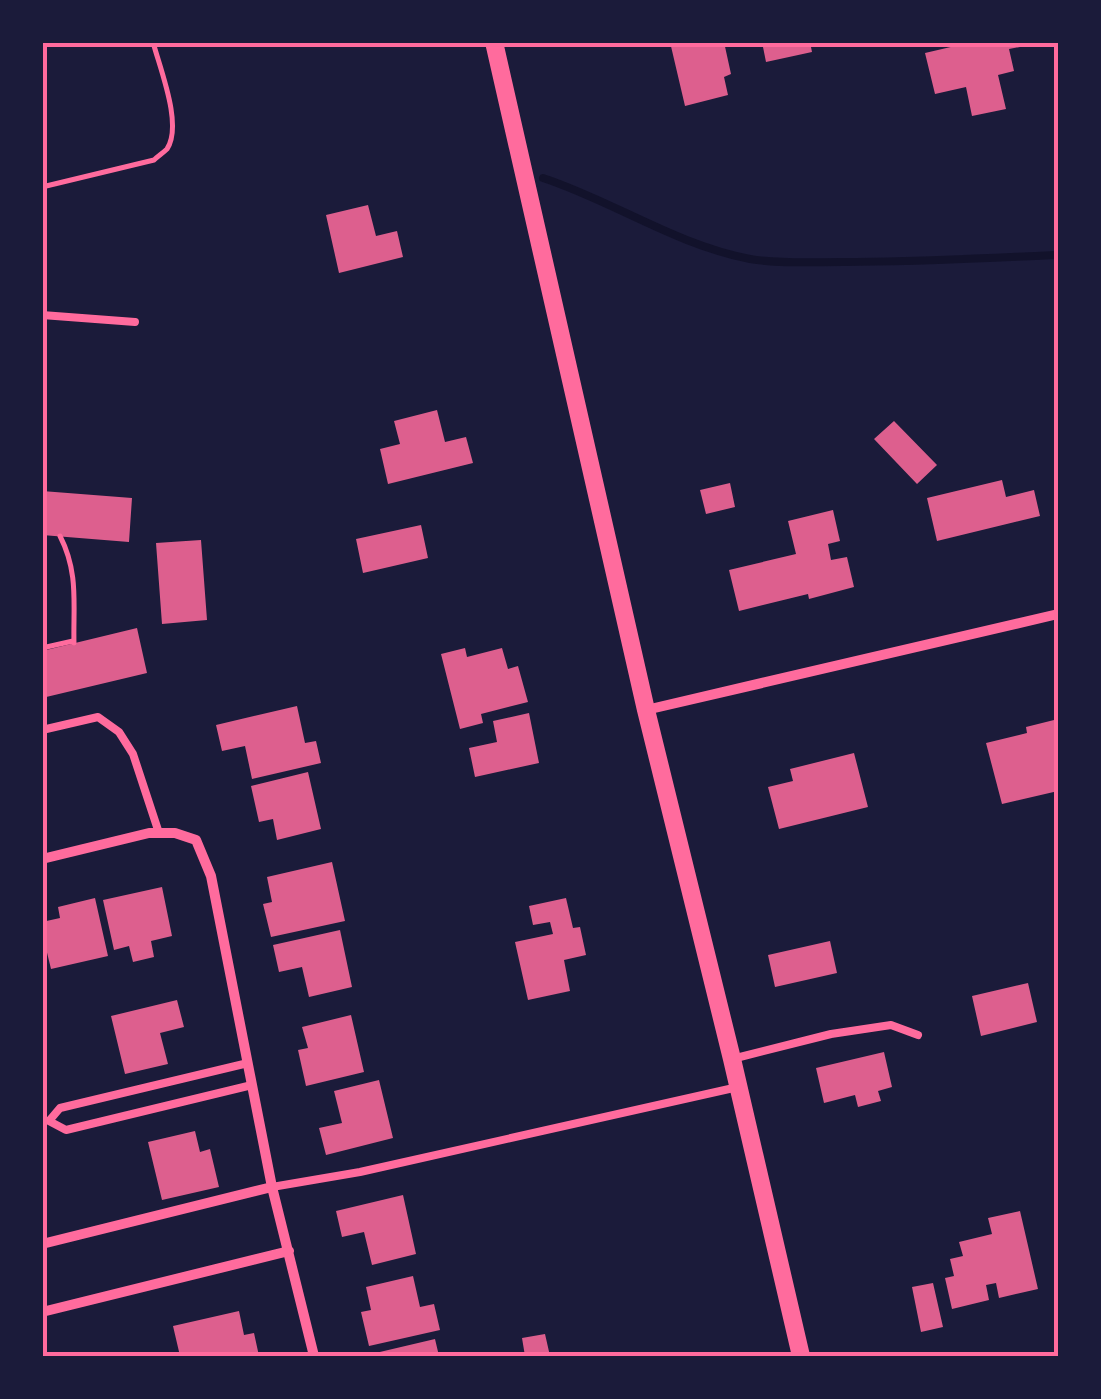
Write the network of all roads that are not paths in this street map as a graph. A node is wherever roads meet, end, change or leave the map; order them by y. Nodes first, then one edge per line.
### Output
1 (494, 42) edge
2 (42, 315) edge
3 (136, 322) dead end
4 (1058, 614) edge
5 (646, 710) junction
6 (42, 730) edge
7 (159, 833) junction
8 (42, 859) edge
9 (918, 1035) dead end
10 (732, 1058) junction
11 (248, 1063) junction
12 (252, 1085) junction
13 (738, 1088) junction
14 (272, 1187) junction
15 (42, 1244) edge
16 (289, 1252) junction
17 (42, 1312) edge
18 (314, 1356) edge
19 (801, 1356) edge

1 - 5 street
2 - 3 lane
4 - 5 street
5 - 10 street
6 - 7 lane
7 - 8 street
7 - 11 street
9 - 10 lane
10 - 13 street
11 - 12 street
11 - 12 lane
12 - 14 street
13 - 14 lane
13 - 19 street
14 - 15 street
14 - 16 street
16 - 17 street
16 - 18 street

